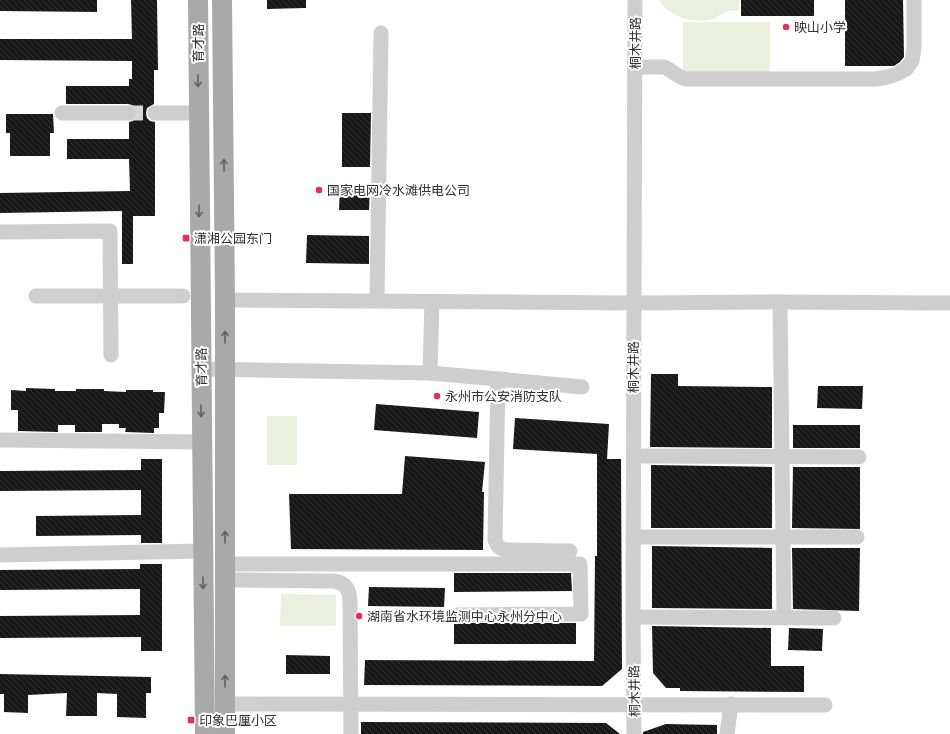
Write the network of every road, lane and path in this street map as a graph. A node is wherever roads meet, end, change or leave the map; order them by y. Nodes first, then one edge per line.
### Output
1 (198, 0) edge
2 (222, 0) edge
3 (635, 0) edge
4 (914, 0) edge
5 (381, 33) dead end
6 (634, 66) junction
7 (62, 113) dead end
8 (128, 113) tunnel mouth
9 (155, 113) tunnel mouth
10 (198, 113) junction
11 (0, 232) edge
12 (36, 296) dead end
13 (110, 296) junction
14 (183, 296) dead end
15 (225, 300) junction
16 (377, 300) junction
17 (432, 301) junction
18 (780, 302) junction
19 (633, 303) junction
20 (950, 303) edge
21 (111, 355) dead end
22 (201, 369) junction
23 (225, 370) junction
24 (430, 373) junction
25 (498, 379) junction
26 (582, 387) dead end
27 (0, 440) edge
28 (202, 442) junction
29 (634, 456) junction
30 (782, 457) junction
31 (859, 457) dead end
32 (633, 537) junction
33 (783, 537) junction
34 (857, 537) dead end
35 (203, 551) junction
36 (570, 551) dead end
37 (0, 555) edge
38 (225, 572) junction
39 (457, 615) dead end
40 (633, 617) junction
41 (784, 618) junction
42 (834, 618) dead end
43 (225, 704) junction
44 (350, 704) junction
45 (634, 704) junction
46 (731, 704) junction
47 (825, 705) dead end
48 (205, 734) edge
49 (225, 734) edge
50 (351, 734) edge
51 (634, 734) edge
52 (726, 734) edge

1 -> 10 main road, 育才路
15 -> 2 main road, 育才路
3 - 6 street, 桐木井路
4 - 6 street
5 - 16 street
6 - 19 street, 桐木井路
7 - 8 street
9 - 10 street
10 -> 22 main road, 育才路
11 - 13 street
12 - 13 street
13 - 14 street
13 - 21 street
15 - 16 street
23 -> 15 main road, 育才路
16 - 17 street
17 - 19 street
17 - 24 street
18 - 19 street
18 - 20 street
18 - 30 street
19 - 29 street, 桐木井路
22 - 23 street
22 -> 28 main road, 育才路
23 - 24 street
38 -> 23 main road, 育才路
24 - 25 street
25 - 26 street
25 - 36 street
27 - 28 street
28 - 35 main road, 育才路
29 - 30 street
29 - 32 street, 桐木井路
30 - 31 street
30 - 33 street
32 - 33 street
32 - 40 street, 桐木井路
33 - 34 street
33 - 41 street
35 - 37 street
35 -> 48 main road, 育才路
38 - 39 street
43 -> 38 main road, 育才路
38 - 44 street
40 - 41 street
40 - 45 street, 桐木井路
41 - 42 street
43 - 44 street
43 - 49 main road, 育才路
44 - 45 street
44 - 50 street
45 - 46 street
45 - 51 street, 桐木井路
46 - 47 street
46 - 52 street

